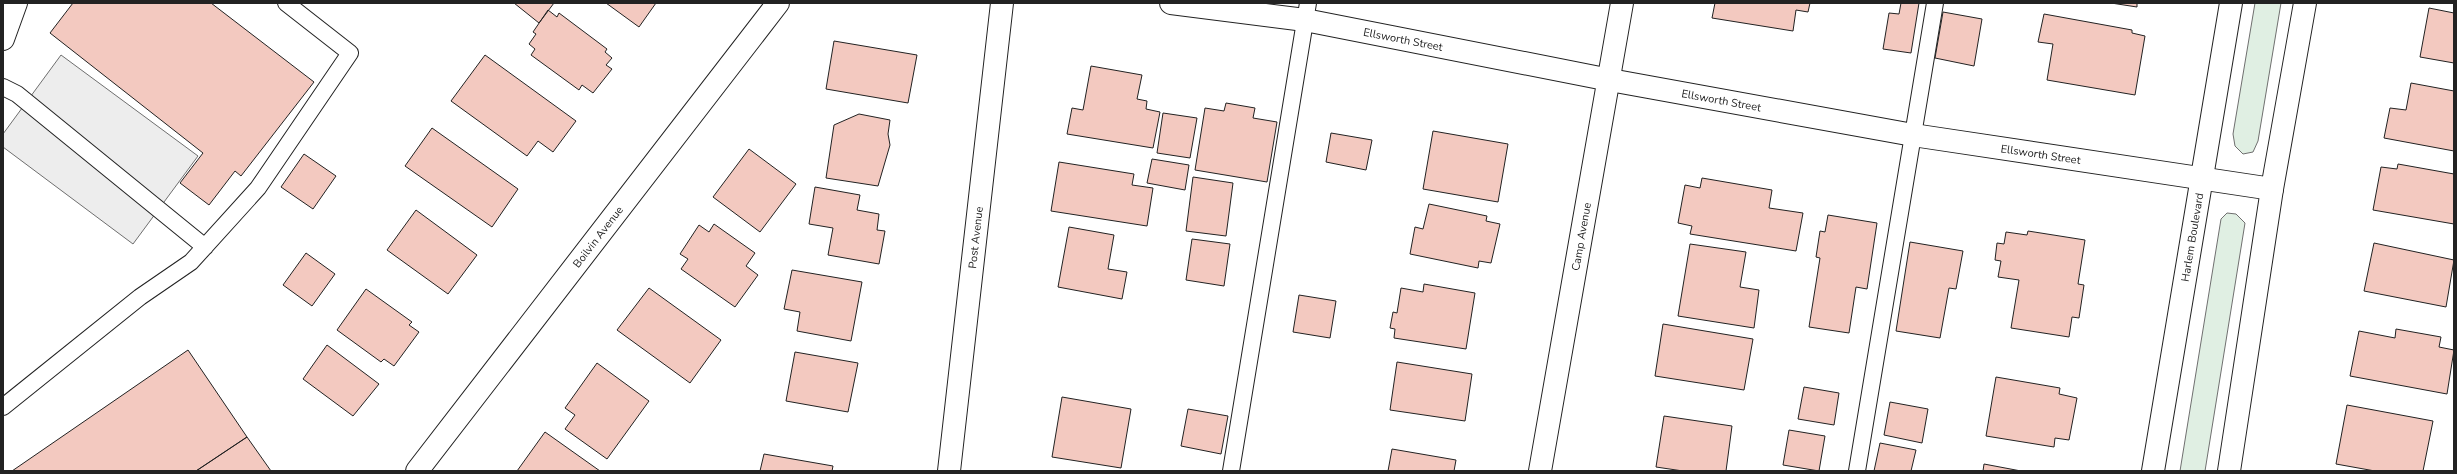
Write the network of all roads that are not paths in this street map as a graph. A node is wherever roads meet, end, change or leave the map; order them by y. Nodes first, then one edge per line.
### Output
1 (286, 3) edge
2 (778, 3) edge
3 (1002, 3) edge
4 (1172, 3) edge
5 (1622, 3) edge
6 (1935, 3) edge
7 (2231, 3) edge
8 (2305, 3) edge
9 (1307, 11) edge
10 (1610, 80) junction
11 (3, 87) edge
12 (1913, 135) junction
13 (2201, 178) junction
14 (2272, 189) junction
15 (205, 246) junction
16 (3, 407) edge
17 (417, 471) edge
18 (948, 471) edge
19 (1231, 471) edge
20 (1540, 471) edge
21 (1857, 471) edge
22 (2153, 471) edge
23 (2229, 471) edge

1 - 15 lane
2 - 17 street, Boilvin Avenue
3 - 18 street, Post Avenue
4 - 9 street, Ellsworth Street
5 - 10 street, Camp Avenue
6 - 12 lane
7 - 13 street, Harlem Boulevard
8 - 14 street
9 - 10 street, Ellsworth Street
9 - 19 lane
10 - 12 street, Ellsworth Street
10 - 20 street, Camp Avenue
11 - 15 lane
12 - 13 street, Ellsworth Street
12 - 21 lane
13 - 14 street, Ellsworth Street
13 - 22 street, Harlem Boulevard
14 - 23 street
15 - 16 lane

